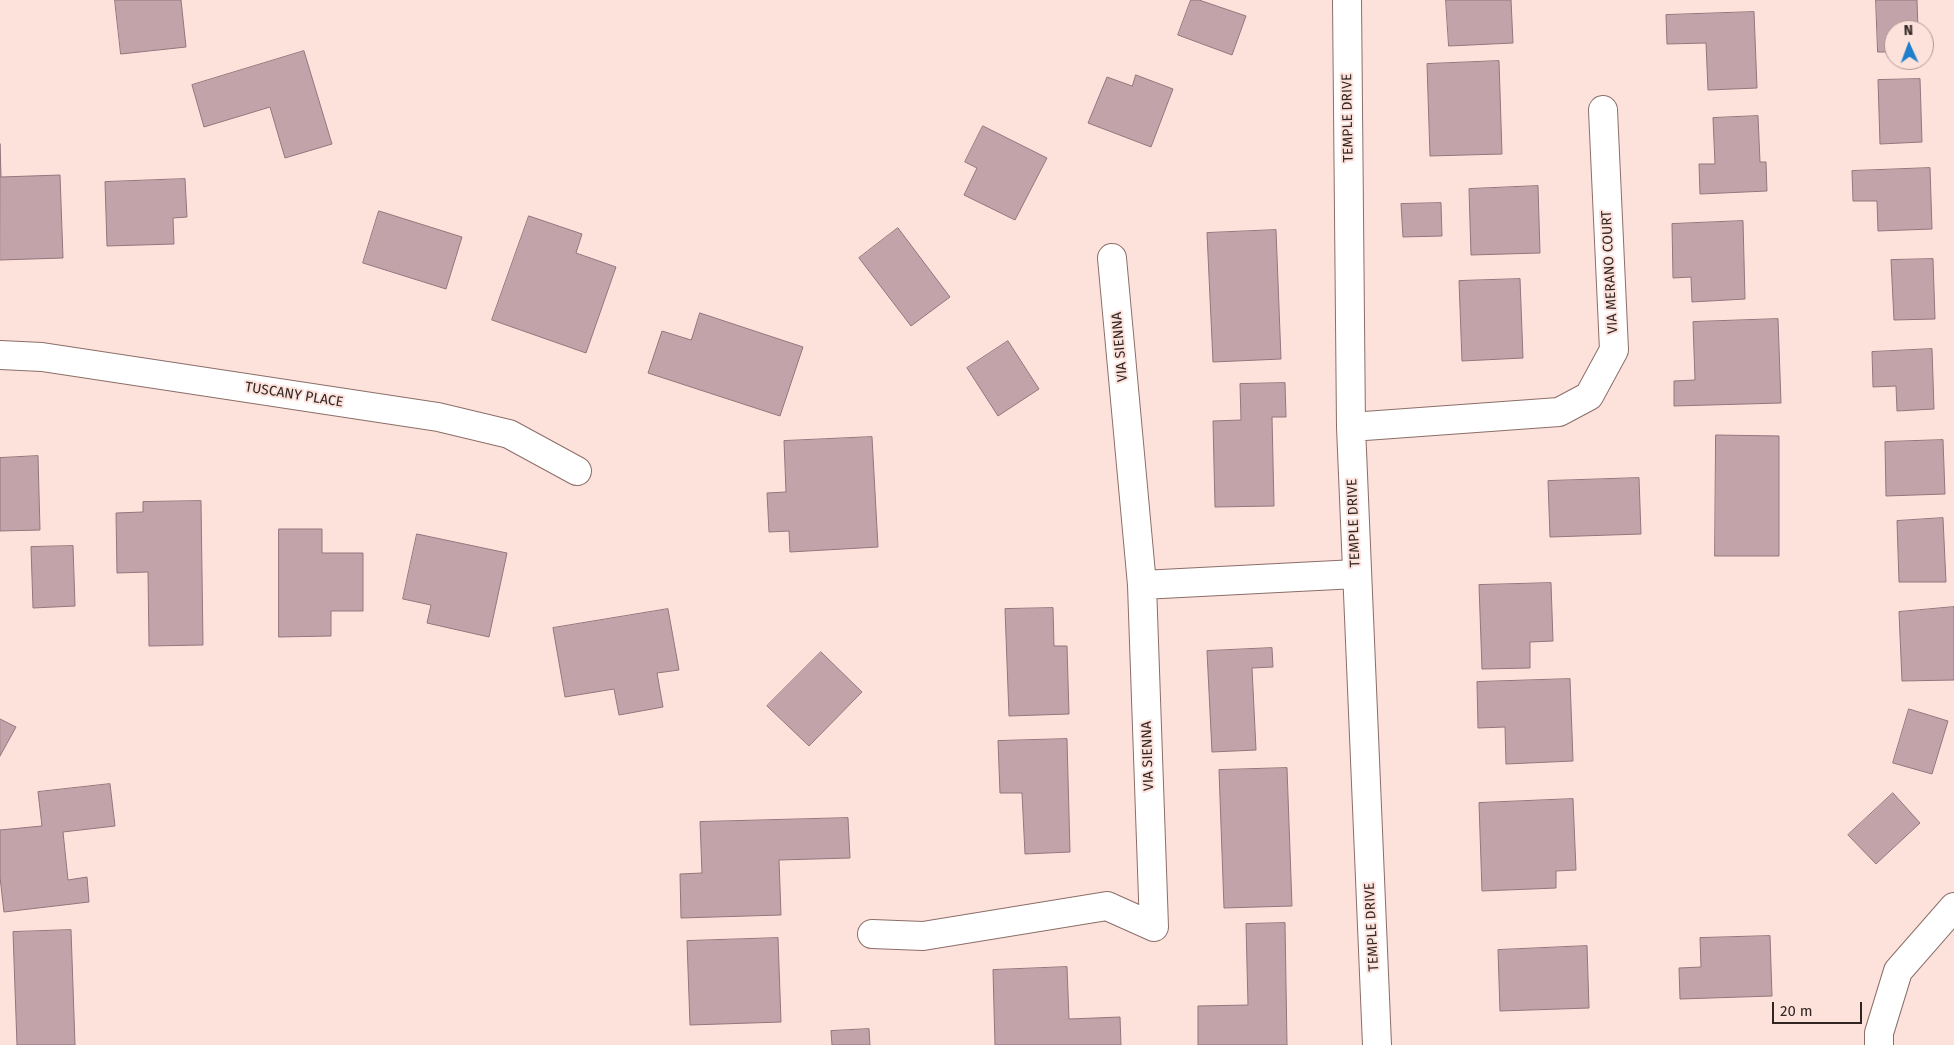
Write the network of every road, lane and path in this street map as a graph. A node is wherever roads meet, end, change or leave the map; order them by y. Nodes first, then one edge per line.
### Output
1 (1347, 0) edge
2 (1603, 110) dead end
3 (1112, 258) dead end
4 (0, 355) edge
5 (1351, 427) junction
6 (577, 471) dead end
7 (1356, 574) junction
8 (1142, 585) junction
9 (1954, 907) edge
10 (872, 934) dead end
11 (1377, 1045) edge
12 (1879, 1045) edge

1 - 5 street, TEMPLE DRIVE
2 - 5 street, VIA MERANO COURT
3 - 8 street, VIA SIENNA
4 - 6 street, TUSCANY PLACE
5 - 7 street, TEMPLE DRIVE
7 - 8 street
7 - 11 street, TEMPLE DRIVE
8 - 10 street, VIA SIENNA
9 - 12 street

